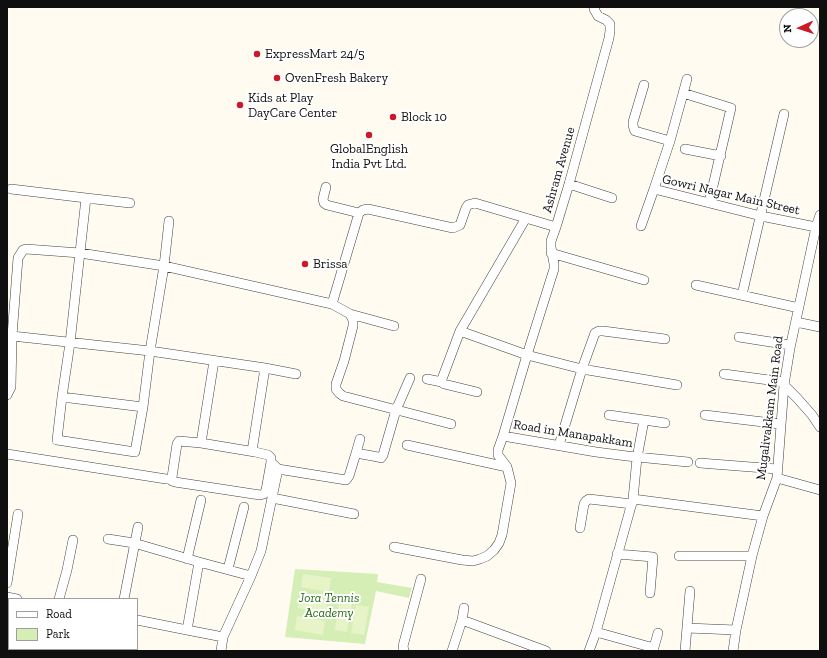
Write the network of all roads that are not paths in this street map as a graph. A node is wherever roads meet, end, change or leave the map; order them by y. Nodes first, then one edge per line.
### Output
1 (595, 7) edge
2 (687, 79) dead end
3 (644, 85) dead end
4 (683, 93) junction
5 (784, 114) dead end
6 (670, 141) junction
7 (685, 149) dead end
8 (721, 156) junction
9 (569, 184) junction
10 (326, 187) dead end
11 (11, 189) dead end
12 (654, 189) junction
13 (86, 198) junction
14 (612, 198) dead end
15 (709, 203) junction
16 (130, 204) dead end
17 (359, 213) junction
18 (761, 216) junction
19 (526, 218) junction
20 (169, 221) dead end
21 (819, 222) edge
22 (641, 226) dead end
23 (556, 227) junction
24 (80, 253) junction
25 (552, 253) junction
26 (164, 266) junction
27 (644, 280) dead end
28 (696, 284) dead end
29 (742, 295) junction
30 (332, 304) junction
31 (799, 308) junction
32 (350, 314) junction
33 (796, 322) junction
34 (394, 326) dead end
35 (820, 327) edge
36 (460, 331) junction
37 (12, 336) junction
38 (739, 337) dead end
39 (665, 339) dead end
40 (70, 343) junction
41 (790, 345) junction
42 (150, 351) junction
43 (527, 355) junction
44 (214, 361) junction
45 (265, 368) junction
46 (582, 369) junction
47 (296, 374) dead end
48 (724, 374) dead end
49 (410, 378) dead end
50 (427, 379) dead end
51 (442, 382) junction
52 (784, 384) junction
53 (677, 385) dead end
54 (477, 392) dead end
55 (7, 396) edge
56 (62, 398) junction
57 (143, 407) junction
58 (396, 410) junction
59 (609, 415) dead end
60 (705, 415) dead end
61 (644, 420) junction
62 (665, 423) dead end
63 (451, 424) dead end
64 (780, 424) junction
65 (820, 427) edge
66 (503, 436) junction
67 (360, 439) dead end
68 (201, 443) junction
69 (407, 445) dead end
70 (559, 445) junction
71 (252, 451) junction
72 (356, 453) junction
73 (7, 454) edge
74 (637, 458) junction
75 (688, 462) dead end
76 (700, 462) dead end
77 (275, 466) junction
78 (507, 467) junction
79 (777, 473) junction
80 (166, 479) dead end
81 (820, 490) edge
82 (272, 498) junction
83 (201, 500) dead end
84 (632, 501) junction
85 (244, 507) dead end
86 (18, 514) dead end
87 (354, 514) dead end
88 (763, 516) junction
89 (138, 527) dead end
90 (580, 528) dead end
91 (108, 538) dead end
92 (73, 540) dead end
93 (134, 543) junction
94 (394, 546) dead end
95 (617, 554) junction
96 (679, 556) dead end
97 (752, 556) junction
98 (188, 559) junction
99 (199, 562) junction
100 (228, 569) junction
101 (251, 576) junction
102 (421, 579) dead end
103 (7, 583) edge
104 (650, 592) dead end
105 (690, 592) dead end
106 (59, 598) edge
107 (124, 598) edge
108 (464, 608) dead end
109 (138, 620) edge
110 (462, 620) junction
111 (687, 628) junction
112 (187, 630) junction
113 (736, 630) junction
114 (596, 632) junction
115 (658, 633) dead end
116 (223, 636) junction
117 (653, 650) edge
118 (221, 651) edge
119 (404, 651) edge
120 (452, 651) edge
121 (546, 651) edge
122 (589, 651) edge
123 (685, 651) edge
124 (733, 651) edge

1 - 9 street, Ashram Avenue
2 - 4 street
3 - 6 street
4 - 6 street
4 - 8 street
5 - 18 street
6 - 12 street
7 - 8 street
8 - 15 street
9 - 14 street
9 - 23 street, Ashram Avenue
10 - 17 street, Ashram Avenue
11 - 13 street
12 - 15 street, Gowri Nagar Main Street
12 - 22 street, Gowri Nagar Main Street
13 - 16 street
13 - 24 street
15 - 18 street, Gowri Nagar Main Street
17 - 19 street, Ashram Avenue
17 - 30 street
18 - 21 street, Gowri Nagar Main Street
18 - 29 street
19 - 23 street, Ashram Avenue
19 - 36 street
20 - 26 street
21 - 31 street, Mugalivakkam Main Road
23 - 25 street, Road in Manapakkam
24 - 26 street
24 - 37 street
24 - 40 street
25 - 27 street
25 - 43 street, Road in Manapakkam
26 - 30 street
26 - 42 street
28 - 29 street
29 - 31 street
30 - 32 street
31 - 33 street, Mugalivakkam Main Road
32 - 34 street
32 - 58 street
33 - 35 street
33 - 41 street, Mugalivakkam Main Road
36 - 43 street
36 - 51 street
37 - 40 street
37 - 55 street
38 - 41 street
39 - 46 street
40 - 42 street
40 - 56 street
41 - 52 street, Mugalivakkam Main Road
42 - 44 street
42 - 57 street
43 - 46 street
43 - 66 street, Road in Manapakkam
44 - 45 street
44 - 68 street
45 - 47 street
45 - 71 street
46 - 53 street
46 - 70 street
48 - 52 street
49 - 58 street
50 - 51 street
51 - 54 street
52 - 64 street, Mugalivakkam Main Road
52 - 65 street
56 - 57 street
56 - 57 street
58 - 63 street
58 - 72 street
59 - 61 street
60 - 64 street
61 - 62 street
61 - 74 street, Road in Manapakkam
64 - 79 street, Mugalivakkam Main Road
66 - 70 street, Road in Manapakkam
66 - 78 street
67 - 72 street
68 - 71 street
68 - 77 street
69 - 78 street
70 - 74 street, Road in Manapakkam
71 - 77 street
72 - 77 street
73 - 80 street
74 - 75 street
74 - 84 street, Road in Manapakkam
76 - 79 street
77 - 82 street
78 - 94 street
79 - 81 street
79 - 88 street, Mugalivakkam Main Road
82 - 87 street
82 - 101 street
83 - 98 street
84 - 88 street
84 - 90 street
84 - 95 street, Road in Manapakkam
85 - 100 street
86 - 103 street
88 - 97 street, Mugalivakkam Main Road
89 - 93 street
91 - 93 street
92 - 106 street
93 - 98 street
93 - 107 street
95 - 104 street
95 - 114 street, Road in Manapakkam
96 - 97 street
97 - 113 street, Mugalivakkam Main Road
98 - 99 street
99 - 100 street
99 - 112 street
100 - 101 street
101 - 116 street
102 - 119 street
105 - 111 street
108 - 110 street
109 - 112 street
110 - 120 street
110 - 121 street
111 - 113 street
111 - 123 street
112 - 116 street
113 - 124 street, Mugalivakkam Main Road
114 - 117 street
114 - 122 street, Road in Manapakkam
115 - 117 street
116 - 118 street

